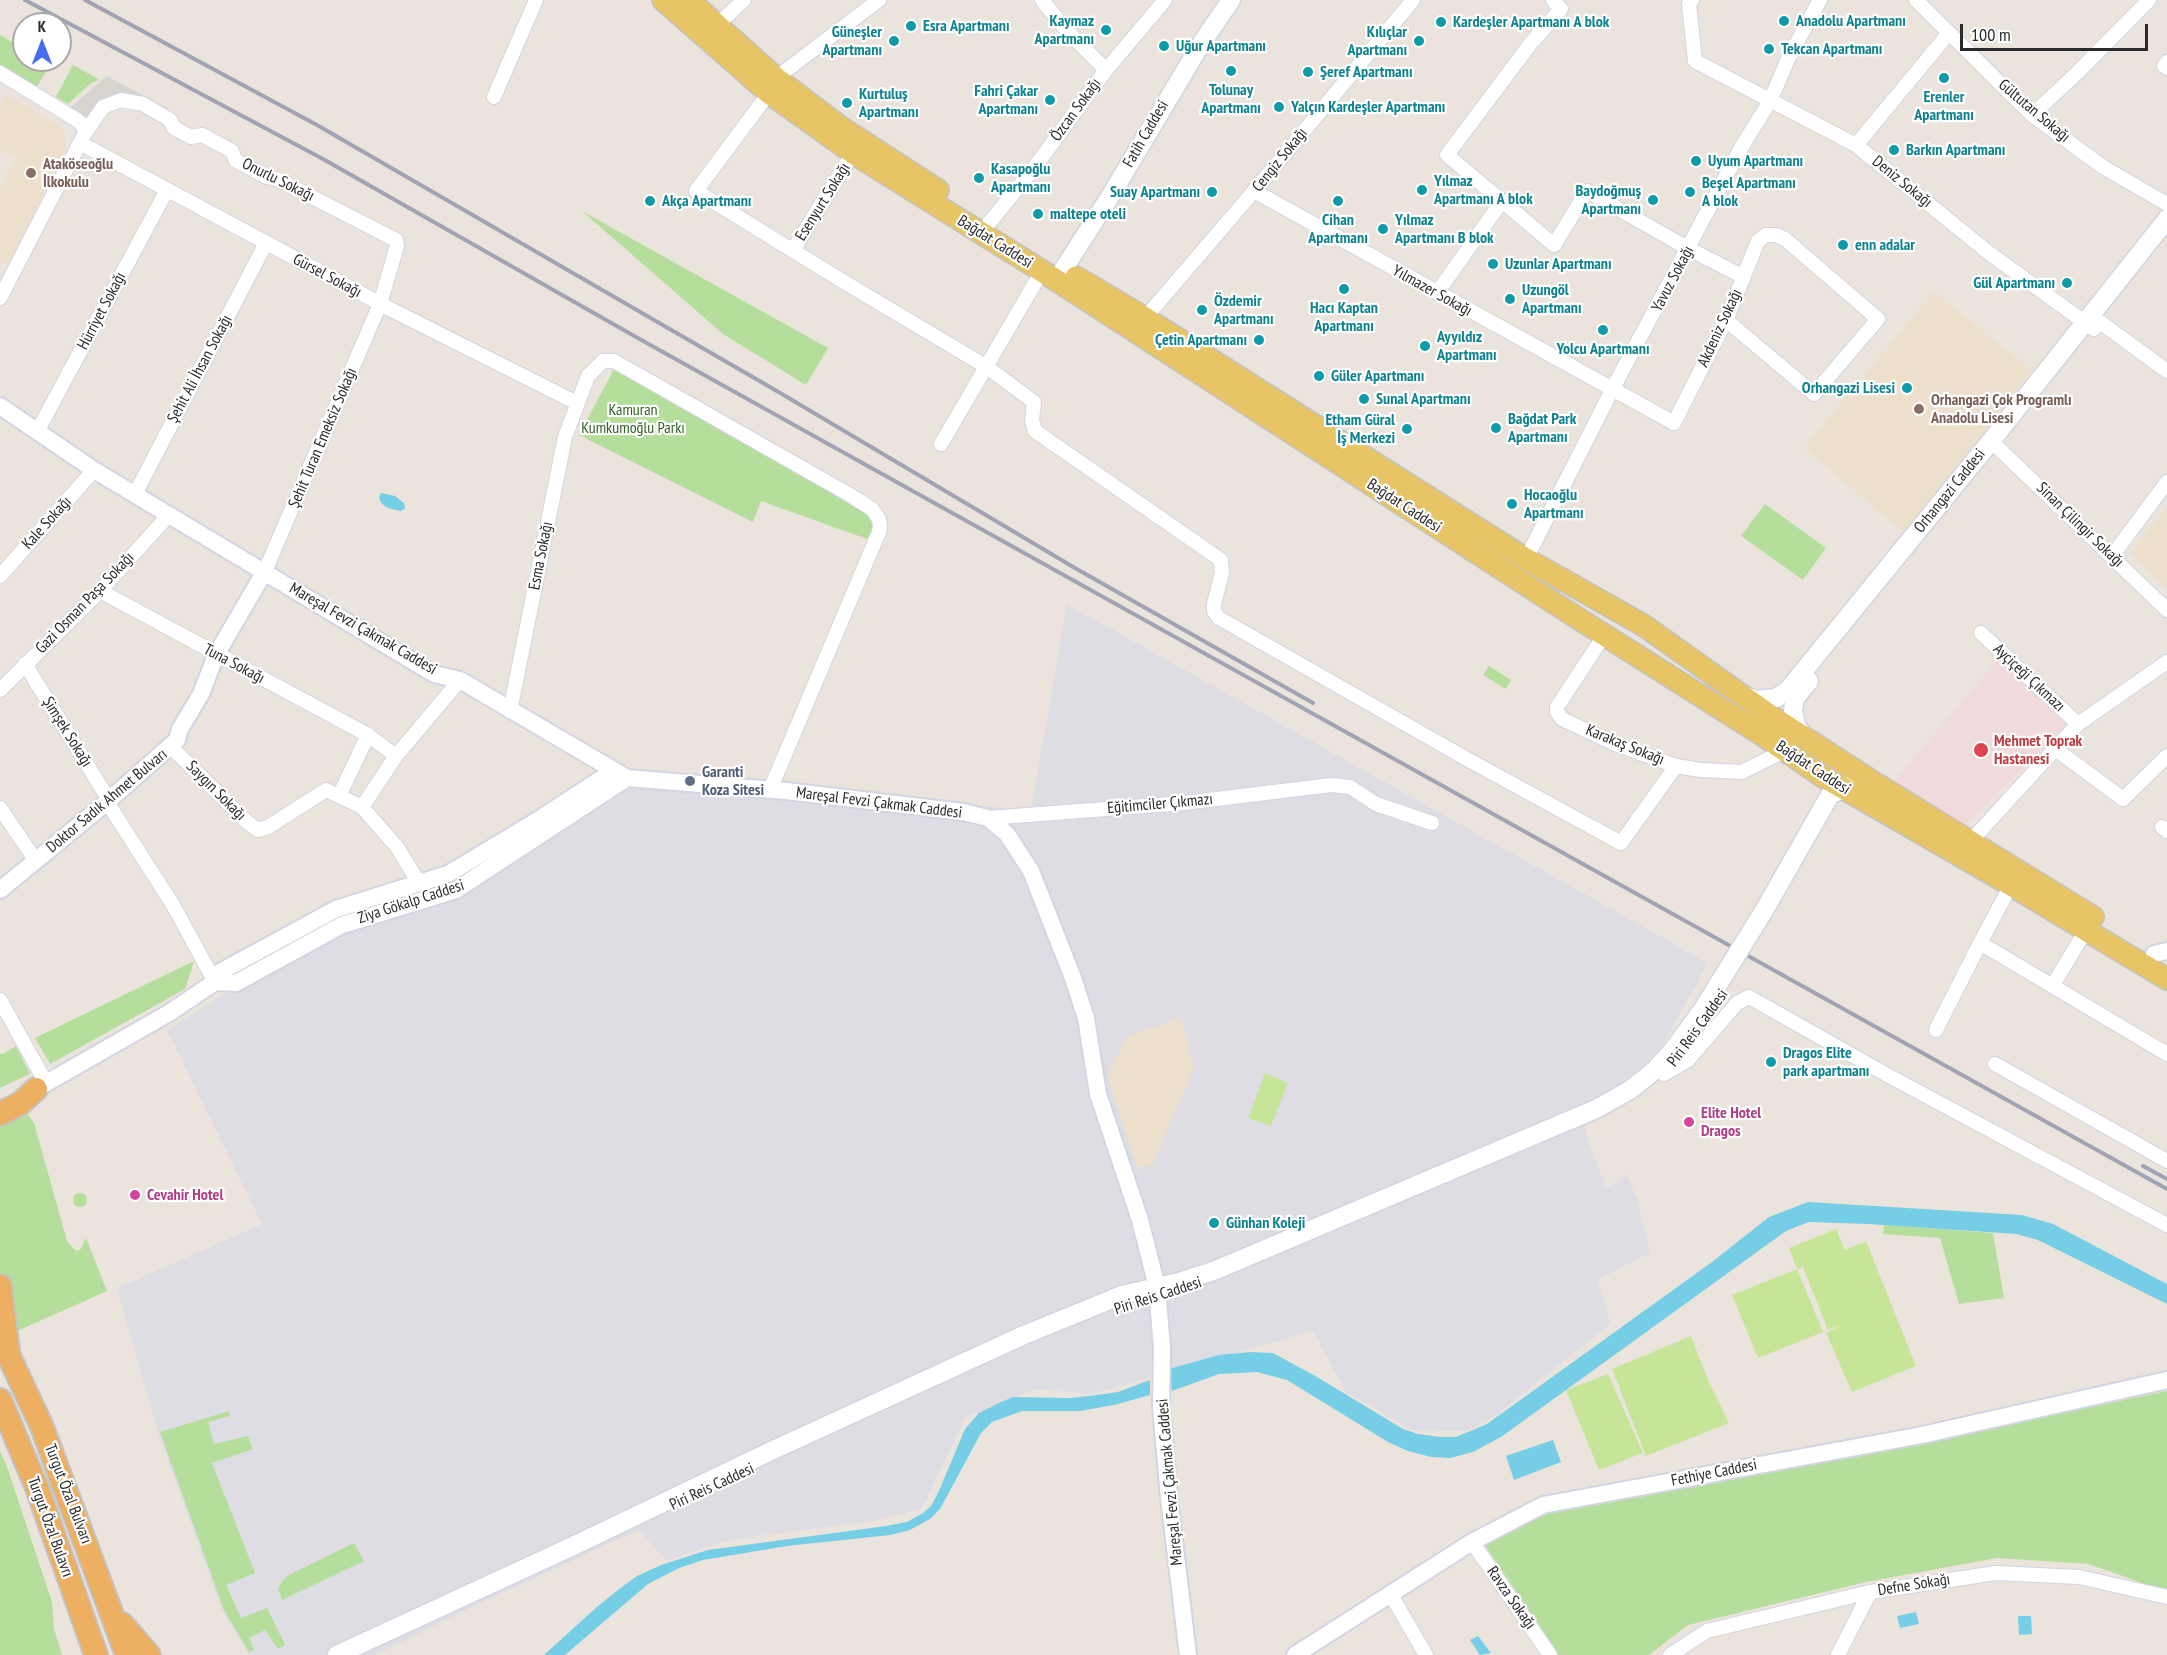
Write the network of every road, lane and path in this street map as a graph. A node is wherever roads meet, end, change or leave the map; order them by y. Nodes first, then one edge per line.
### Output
1 (536, 0) edge
2 (663, 0) edge
3 (689, 0) edge
4 (744, 0) edge
5 (879, 0) edge
6 (1042, 0) edge
7 (1165, 0) edge
8 (1231, 0) edge
9 (1413, 0) edge
10 (1572, 0) edge
11 (1692, 0) edge
12 (1820, 0) edge
13 (1916, 0) edge
14 (2149, 0) edge
15 (1557, 5) edge
16 (711, 31) junction
17 (1949, 33) junction
18 (2167, 62) edge
19 (2167, 68) edge
20 (1106, 70) junction
21 (2, 79) edge
22 (772, 86) junction
23 (494, 97) dead end
24 (1770, 100) junction
25 (2032, 114) junction
26 (83, 138) junction
27 (1856, 145) junction
28 (853, 153) junction
29 (167, 190) junction
30 (1254, 191) junction
31 (1502, 201) junction
32 (2167, 204) edge
33 (2167, 219) edge
34 (989, 223) junction
35 (2167, 236) edge
36 (266, 243) junction
37 (1689, 249) junction
38 (793, 250) junction
39 (1064, 270) junction
40 (1042, 271) junction
41 (1744, 277) junction
42 (1437, 293) junction
43 (0, 298) edge
44 (380, 304) junction
45 (1145, 318) junction
46 (1726, 321) junction
47 (2093, 324) junction
48 (987, 367) junction
49 (2167, 372) edge
50 (1612, 390) junction
51 (577, 403) junction
52 (0, 406) edge
53 (1674, 423) joint
54 (37, 432) junction
55 (941, 444) dead end
56 (1995, 444) junction
57 (94, 470) junction
58 (2167, 482) edge
59 (135, 494) junction
60 (169, 515) junction
61 (2112, 556) junction
62 (1526, 559) junction
63 (265, 572) junction
64 (0, 576) edge
65 (100, 591) junction
66 (1590, 595) junction
67 (2167, 610) edge
68 (1568, 612) junction
69 (1644, 625) junction
70 (1981, 633) dead end
71 (1605, 634) junction
72 (1624, 646) junction
73 (216, 655) junction
74 (2167, 662) edge
75 (26, 664) junction
76 (460, 680) junction
77 (0, 690) edge
78 (1736, 691) junction
79 (1795, 698) junction
80 (510, 711) junction
81 (1771, 716) junction
82 (1737, 719) junction
83 (2078, 724) junction
84 (368, 735) junction
85 (1809, 740) junction
86 (171, 747) junction
87 (2054, 748) junction
88 (1784, 751) junction
89 (396, 756) junction
90 (2167, 756) edge
91 (1835, 757) junction
92 (1676, 766) junction
93 (620, 774) junction
94 (1878, 785) junction
95 (770, 790) junction
96 (1838, 793) junction
97 (339, 796) junction
98 (108, 801) junction
99 (362, 807) junction
100 (0, 808) edge
101 (988, 818) junction
102 (1432, 823) dead end
103 (1970, 842) junction
104 (36, 861) junction
105 (419, 883) junction
106 (2011, 885) junction
107 (0, 890) edge
108 (2086, 930) junction
109 (1980, 943) junction
110 (2163, 956) edge
111 (2167, 979) edge
112 (215, 982) junction
113 (2053, 985) junction
114 (0, 1000) edge
115 (1707, 1011) junction
116 (1936, 1030) dead end
117 (2167, 1054) edge
118 (1995, 1064) dead end
119 (1664, 1074) junction
120 (41, 1086) junction
121 (0, 1099) edge
122 (0, 1114) edge
123 (2167, 1161) edge
124 (2167, 1225) edge
125 (0, 1286) edge
126 (1158, 1291) junction
127 (4, 1346) edge
128 (2167, 1380) edge
129 (0, 1400) edge
130 (1472, 1542) junction
131 (1870, 1592) junction
132 (1391, 1594) junction
133 (2167, 1598) edge
134 (111, 1610) junction
135 (1685, 1649) edge
136 (96, 1655) edge
137 (127, 1655) edge
138 (149, 1655) edge
139 (337, 1655) edge
140 (364, 1655) edge
141 (1188, 1655) edge
142 (1295, 1655) edge
143 (1426, 1655) edge
144 (1550, 1655) edge
145 (1670, 1655) edge
146 (1838, 1655) edge

1 - 23 street
2 - 16 main road, Bağdat Caddesi
3 - 16 main road, Bağdat Caddesi
4 - 16 street
5 - 22 street
6 - 20 street
7 - 20 street, Özcan Sokağı
8 - 39 main road, Fatih Caddesi
9 - 30 street, Cengiz Sokağı
10 - 15 street
11 - 24 street, Deniz Sokağı
12 - 24 street, Yavuz Sokağı
13 - 17 street, Gültutan Sokağı
14 - 25 street
15 - 31 street
16 - 22 main road, Bağdat Caddesi
17 - 25 street, Gültutan Sokağı
17 - 27 street
18 - 19 street
20 - 34 street, Özcan Sokağı
21 - 26 street, Gürsel Sokağı
22 - 28 main road, Bağdat Caddesi
22 - 34 main road, Bağdat Caddesi
22 - 38 street
24 - 27 street, Deniz Sokağı
24 - 37 street, Yavuz Sokağı
25 - 32 street, Gültutan Sokağı
26 - 29 street, Gürsel Sokağı
26 - 43 street
26 - 44 street, Onurlu Sokağı
27 - 47 street, Deniz Sokağı
28 - 38 street, Esenyurt Sokağı
28 - 40 main road, Bağdat Caddesi
29 - 36 street, Gürsel Sokağı
29 - 54 street, Hürriyet Sokağı
30 - 42 street, Yılmazer Sokağı
30 - 45 street, Cengiz Sokağı
31 - 37 street
31 - 42 street
33 - 47 main road, Orhangazi Caddesi
34 - 39 main road, Bağdat Caddesi
35 - 47 main road, Orhangazi Caddesi
36 - 44 street, Gürsel Sokağı
36 - 59 street, Şehit Ali İhsan Sokağı
37 - 41 street
37 - 50 street, Yavuz Sokağı
38 - 48 street
39 - 45 main road, Bağdat Caddesi
40 - 48 street
40 - 68 main road, Bağdat Caddesi
41 - 46 street, Akdeniz Sokağı
41 - 46 street, Akdeniz Sokağı
42 - 50 street, Yılmazer Sokağı
44 - 51 street, Gürsel Sokağı
44 - 63 street, Şehit Turan Emeksiz Sokağı
45 - 62 main road, Bağdat Caddesi
46 - 53 street, Akdeniz Sokağı
47 - 49 street, Deniz Sokağı
47 - 56 main road, Orhangazi Caddesi
48 - 55 street
48 - 92 street
50 - 53 street, Yılmazer Sokağı
50 - 62 street, Yavuz Sokağı
51 - 80 street, Esma Sokağı
51 - 95 street, Esma Sokağı
52 - 54 street, Mareşal Fevzi Çakmak Caddesi
54 - 57 street, Mareşal Fevzi Çakmak Caddesi
56 - 61 street, Sinan Çilingir Sokağı
56 - 78 main road, Orhangazi Caddesi
56 - 79 main road, Orhangazi Caddesi
57 - 59 street, Mareşal Fevzi Çakmak Caddesi
57 - 64 street, Kale Sokağı
58 - 61 street
59 - 60 street, Mareşal Fevzi Çakmak Caddesi
60 - 63 street, Mareşal Fevzi Çakmak Caddesi
60 - 65 street, Gazi Osman Paşa Sokağı
61 - 67 street, Sinan Çilingir Sokağı
62 - 66 main road, Bağdat Caddesi
63 - 73 street, Doktor Sadık Ahmet Bulvarı
63 - 76 street, Mareşal Fevzi Çakmak Caddesi
65 - 73 street, Tuna Sokağı
65 - 75 street, Gazi Osman Paşa Sokağı
66 - 68 main road
66 - 69 main road, Bağdat Caddesi
68 - 71 main road, Bağdat Caddesi
69 - 72 main road
69 - 78 main road, Bağdat Caddesi
70 - 83 street, Ayçiçeği Çıkmazı
71 - 72 main road, Bağdat Caddesi
71 - 92 street, Karakaş Sokağı
72 - 82 main road, Bağdat Caddesi
73 - 84 street, Tuna Sokağı
73 - 86 street, Doktor Sadık Ahmet Bulvarı
74 - 83 street
75 - 77 street, Gazi Osman Paşa Sokağı
75 - 98 street, Şimşek Sokağı
76 - 80 street, Mareşal Fevzi Çakmak Caddesi
76 - 89 street
78 - 81 main road, Bağdat Caddesi
79 - 81 main road, Orhangazi Caddesi
79 - 85 main road
80 - 93 street, Mareşal Fevzi Çakmak Caddesi
81 - 82 main road
81 - 85 main road, Bağdat Caddesi
82 - 88 main road, Bağdat Caddesi
83 - 87 street
84 - 89 street
84 - 97 street
85 - 91 main road, Bağdat Caddesi
86 - 97 street, Saygın Sokağı
86 - 98 street, Doktor Sadık Ahmet Bulvarı
87 - 90 street
87 - 103 street
88 - 92 street, Karakaş Sokağı
88 - 96 main road, Bağdat Caddesi
89 - 99 street
91 - 94 main road, Bağdat Caddesi
91 - 96 main road
93 - 95 street, Mareşal Fevzi Çakmak Caddesi
93 - 105 street, Ziya Gökalp Caddesi
93 - 112 street, Ziya Gökalp Caddesi
94 - 96 main road
94 - 103 main road, Bağdat Caddesi
95 - 101 street, Mareşal Fevzi Çakmak Caddesi
96 - 106 main road, Bağdat Caddesi
96 - 115 main road, Piri Reis Caddesi, bridge
97 - 99 street
98 - 104 street, Doktor Sadık Ahmet Bulvarı
98 - 112 street, Şimşek Sokağı
99 - 105 street
100 - 104 street
101 - 102 street, Eğitimciler Çıkmazı
101 - 126 street, Mareşal Fevzi Çakmak Caddesi
103 - 110 main road, Bağdat Caddesi
104 - 107 street, Doktor Sadık Ahmet Bulvarı
105 - 112 street, Ziya Gökalp Caddesi
106 - 108 main road, Bağdat Caddesi
106 - 109 street
108 - 111 main road, Bağdat Caddesi
108 - 113 street
109 - 113 street
109 - 116 street
112 - 120 street, Ziya Gökalp Caddesi
113 - 117 street
114 - 120 street
115 - 119 main road, Piri Reis Caddesi
115 - 126 main road, Piri Reis Caddesi
118 - 123 street
119 - 124 street
119 - 126 main road, Piri Reis Caddesi
120 - 121 highway
120 - 122 highway
125 - 127 highway, Turgut Özal Bulvarı
126 - 139 main road, Piri Reis Caddesi
126 - 140 main road, Piri Reis Caddesi
126 - 141 street, Mareşal Fevzi Çakmak Caddesi
127 - 134 highway, Turgut Özal Bulvarı
128 - 130 street, Fethiye Caddesi
129 - 136 highway, Turgut Özal Bulavrı
130 - 132 street, Fethiye Caddesi
130 - 144 street, Ravza Sokağı
131 - 133 street, Defne Sokağı
131 - 135 street, Defne Sokağı
131 - 146 street
132 - 142 street, Fethiye Caddesi
132 - 143 street
134 - 137 highway, Turgut Özal Bulvarı
134 - 138 highway
135 - 145 street, Defne Sokağı

